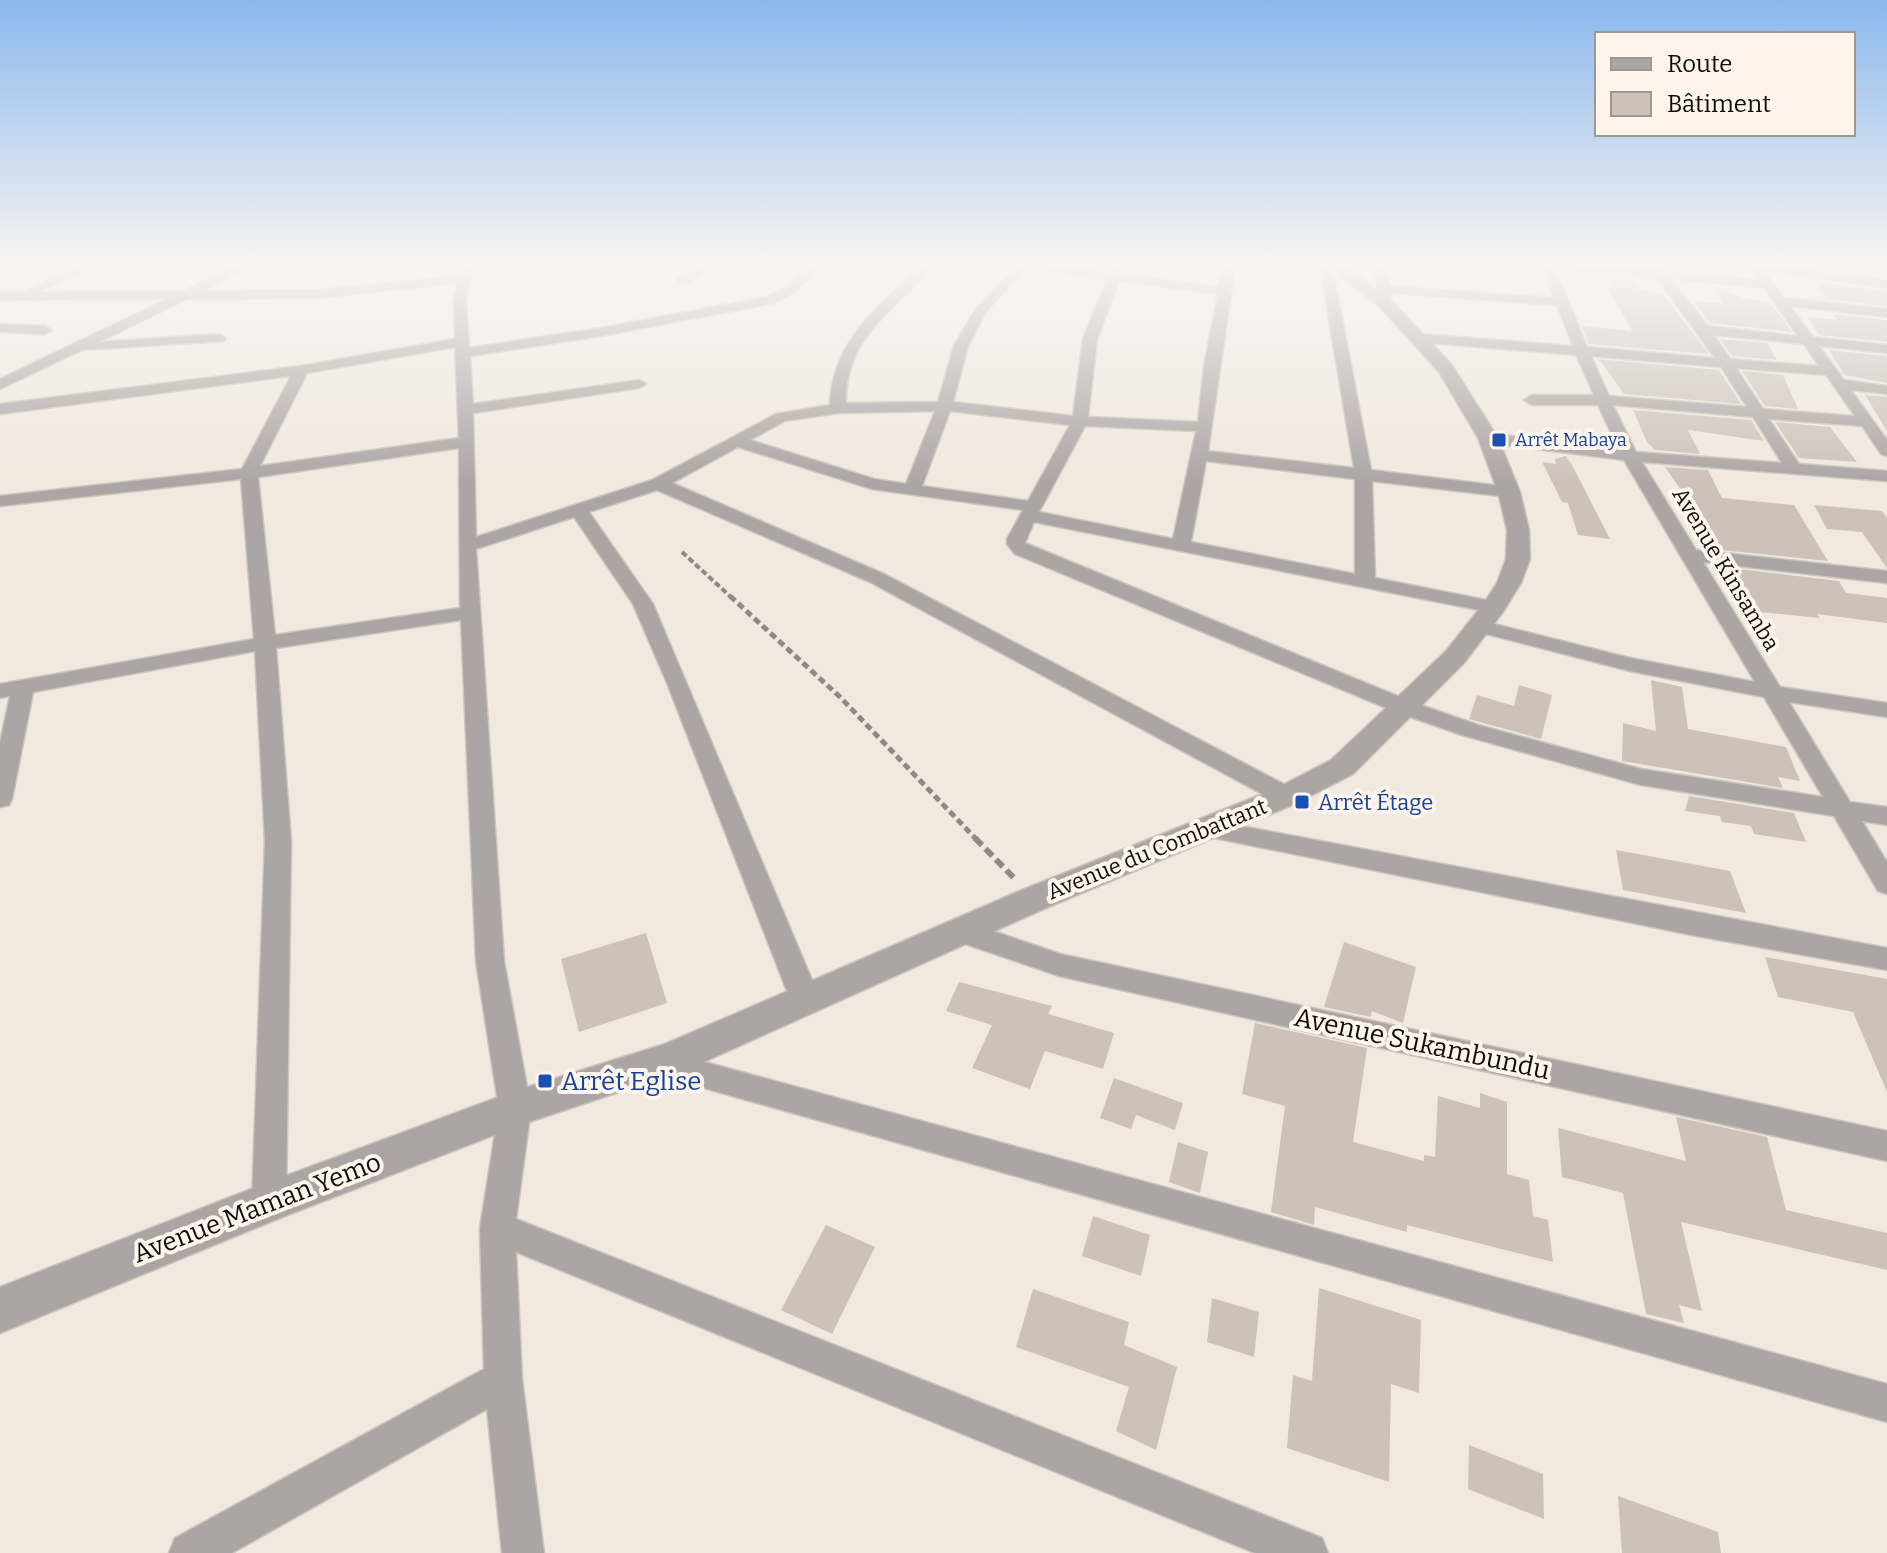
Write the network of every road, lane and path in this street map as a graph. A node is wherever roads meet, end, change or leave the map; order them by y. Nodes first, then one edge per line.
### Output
1 (93, 338) edge
2 (211, 338) edge
3 (461, 338) edge
4 (541, 338) edge
5 (855, 338) edge
6 (965, 338) edge
7 (1090, 338) edge
8 (1217, 338) edge
9 (1339, 338) edge
10 (1418, 338) edge
11 (1424, 338) edge
12 (1577, 338) edge
13 (1709, 338) edge
14 (1784, 338) edge
15 (1806, 338) edge
16 (1808, 341) junction
17 (75, 347) junction
18 (461, 347) junction
19 (1887, 349) edge
20 (1582, 351) junction
21 (1724, 363) junction
22 (0, 370) edge
23 (30, 370) junction
24 (301, 370) junction
25 (1832, 378) junction
26 (639, 384) dead end
27 (0, 385) edge
28 (1887, 390) edge
29 (1532, 400) dead end
30 (1605, 400) junction
31 (944, 406) junction
32 (838, 408) junction
33 (0, 409) edge
34 (464, 410) junction
35 (1758, 414) junction
36 (1080, 421) junction
37 (1865, 422) junction
38 (1205, 427) junction
39 (1488, 438) junction
40 (1882, 438) edge
41 (736, 441) junction
42 (467, 442) junction
43 (1887, 451) edge
44 (1198, 455) junction
45 (1630, 456) junction
46 (1793, 467) junction
47 (249, 472) junction
48 (1363, 475) junction
49 (1887, 476) edge
50 (658, 484) junction
51 (912, 489) junction
52 (1509, 492) junction
53 (0, 501) edge
54 (578, 510) junction
55 (1033, 511) junction
56 (1181, 545) junction
57 (467, 546) junction
58 (682, 552) dead end
59 (1688, 555) junction
60 (1887, 577) edge
61 (1365, 584) junction
62 (471, 612) junction
63 (1486, 616) junction
64 (265, 643) junction
65 (12, 689) edge
66 (1773, 694) junction
67 (1404, 707) junction
68 (1887, 710) edge
69 (1286, 796) junction
70 (0, 799) edge
71 (1842, 809) junction
72 (1887, 816) edge
73 (1209, 829) junction
74 (1887, 884) edge
75 (1034, 899) junction
76 (961, 931) junction
77 (1887, 959) edge
78 (805, 999) junction
79 (674, 1057) junction
80 (515, 1109) junction
81 (1887, 1146) edge
82 (269, 1202) junction
83 (497, 1228) junction
84 (0, 1310) edge
85 (503, 1379) junction
86 (1887, 1403) edge
87 (190, 1553) edge
88 (523, 1553) edge
89 (1307, 1553) edge

1 - 17 street
2 - 17 street
3 - 18 street
4 - 18 street
5 - 32 street
6 - 31 street
7 - 36 street
8 - 38 street
9 - 48 street
10 - 39 street, Avenue du Combattant
11 - 20 street
12 - 20 street, Avenue Kinsamba
13 - 21 street
14 - 16 street
15 - 16 street
16 - 19 street
16 - 25 street
17 - 23 street
18 - 24 street
18 - 34 street
20 - 21 street
20 - 30 street, Avenue Kinsamba
21 - 25 street
21 - 35 street
22 - 23 street
23 - 27 street
24 - 33 street
24 - 47 street
25 - 28 street
25 - 37 street
26 - 34 street
29 - 30 street
30 - 35 street
30 - 45 street, Avenue Kinsamba
31 - 32 street
31 - 36 street
31 - 51 street
32 - 41 street
34 - 42 street
35 - 37 street
35 - 46 street
36 - 38 street
36 - 55 street
37 - 40 street
38 - 44 street
39 - 45 street
39 - 52 street, Avenue du Combattant
40 - 43 street
41 - 50 street
41 - 51 street
42 - 47 street
42 - 57 street
44 - 48 street
44 - 56 street
45 - 46 street
45 - 59 street, Avenue Kinsamba
46 - 49 street
47 - 53 street
47 - 64 street
48 - 52 street
48 - 61 street
50 - 54 street
50 - 69 street
51 - 55 street
52 - 63 street, Avenue du Combattant
54 - 57 street
54 - 78 street
55 - 56 street
55 - 67 street
56 - 61 street
57 - 62 street
58 - 75 path
59 - 60 street
59 - 66 street, Avenue Kinsamba
61 - 63 street
62 - 64 street
62 - 80 street
63 - 66 street
63 - 67 street, Avenue du Combattant
64 - 65 street
64 - 82 street
65 - 70 street
66 - 68 street
66 - 71 street, Avenue Kinsamba
67 - 69 street, Avenue du Combattant
67 - 71 street
69 - 73 street, Avenue du Combattant
71 - 72 street
71 - 74 street, Avenue Kinsamba
73 - 75 street, Avenue du Combattant
73 - 77 street
75 - 76 street, Avenue du Combattant
76 - 78 street, Avenue du Combattant
76 - 81 street, Avenue Sukambundu
78 - 79 street, Avenue du Combattant
79 - 80 street, Avenue du Combattant
79 - 86 street
80 - 82 street, Avenue Maman Yemo
80 - 83 street
82 - 84 street, Avenue Maman Yemo
83 - 85 street
83 - 89 street
85 - 87 street
85 - 88 street

